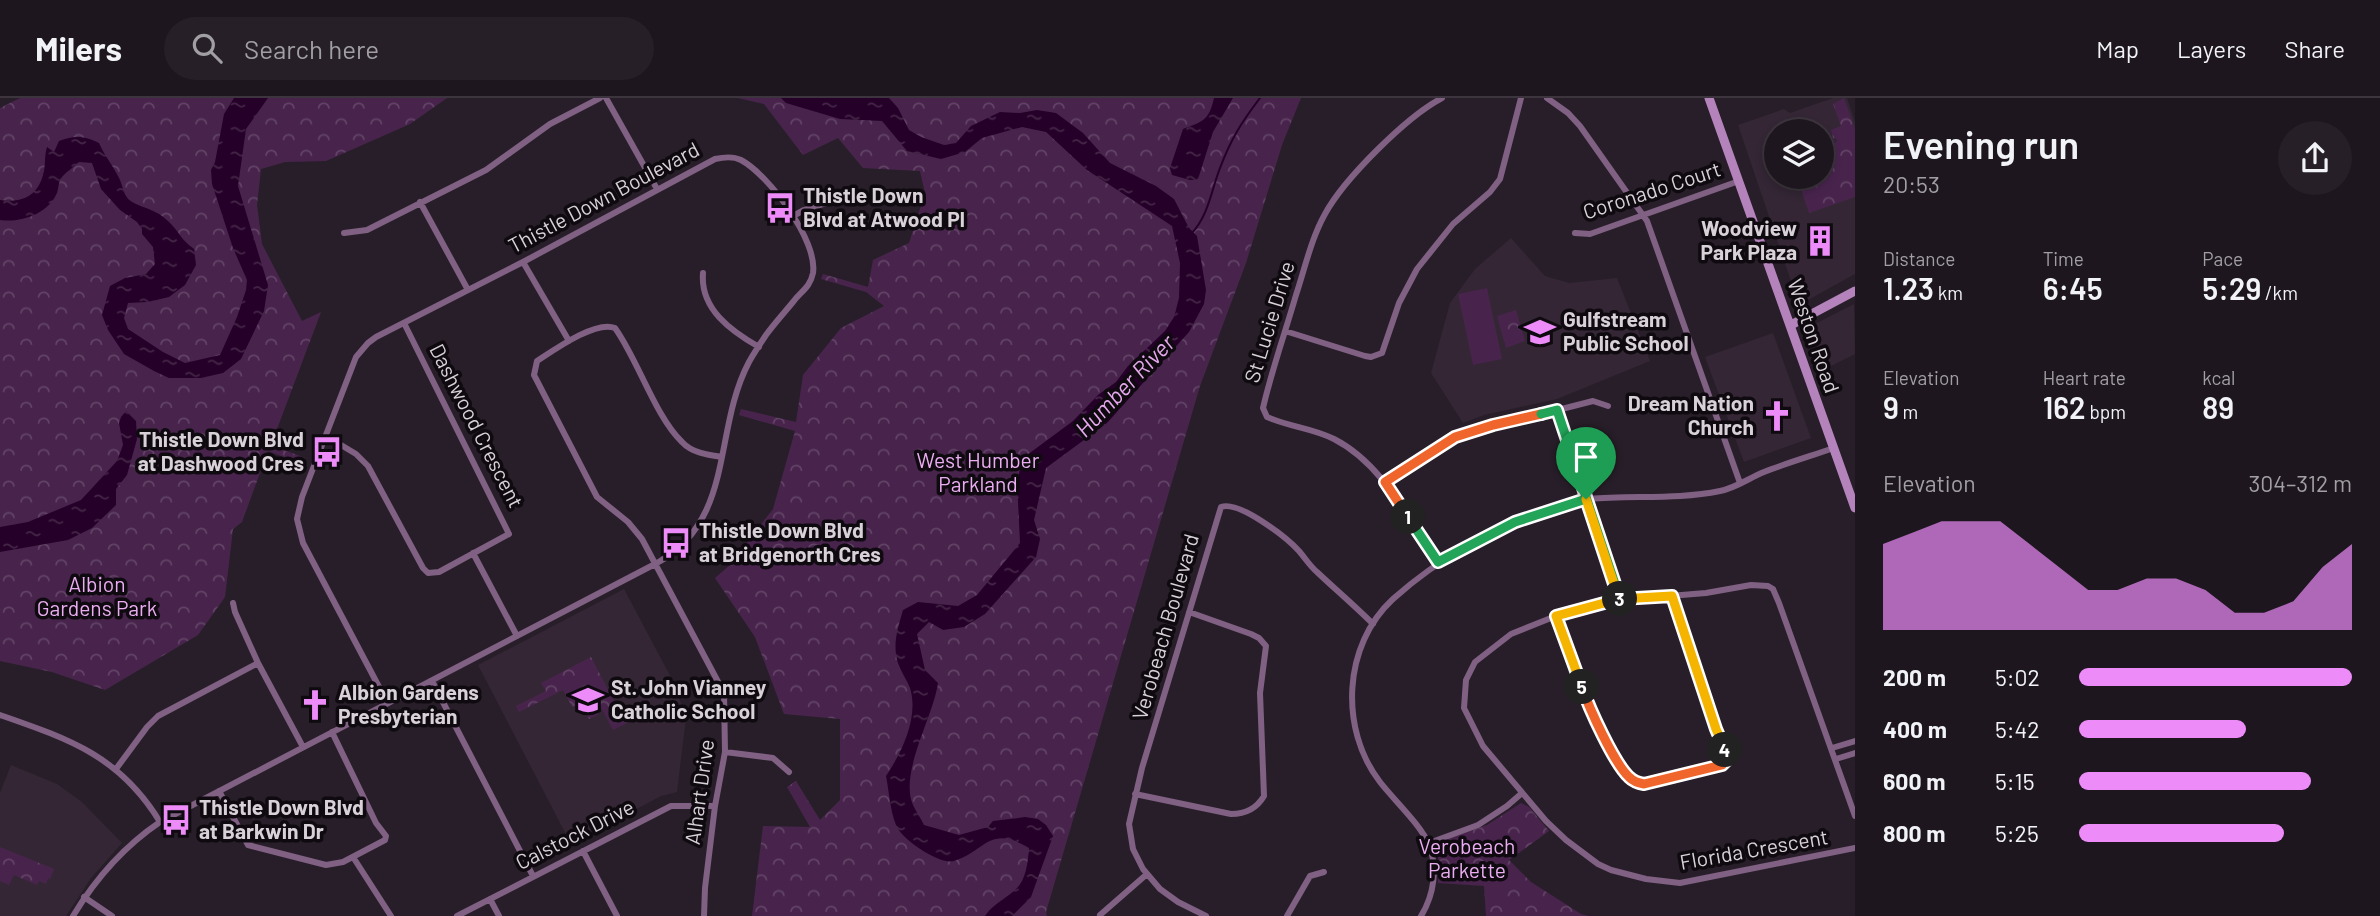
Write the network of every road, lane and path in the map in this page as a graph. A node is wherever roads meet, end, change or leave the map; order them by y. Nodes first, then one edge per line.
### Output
1 (600, 98) edge
2 (606, 98) edge
3 (1521, 98) edge
4 (1547, 98) edge
5 (1709, 98) edge
6 (1437, 99) edge
7 (1739, 181) junction
8 (657, 189) junction
9 (863, 192) dead end
10 (421, 202) junction
11 (1643, 214) junction
12 (793, 216) junction
13 (344, 233) dead end
14 (1575, 233) dead end
15 (523, 262) junction
16 (703, 273) dead end
17 (468, 290) junction
18 (1855, 291) edge
19 (404, 323) junction
20 (1791, 325) junction
21 (1285, 331) junction
22 (569, 341) junction
23 (759, 347) junction
24 (1608, 405) dead end
25 (1557, 410) junction
26 (326, 436) junction
27 (1834, 448) junction
28 (722, 457) junction
29 (1385, 482) junction
30 (1740, 483) junction
31 (1586, 499) junction
32 (1855, 508) edge
33 (473, 553) junction
34 (657, 562) junction
35 (1438, 562) junction
36 (1672, 596) junction
37 (1619, 599) junction
38 (233, 603) dead end
39 (1189, 612) junction
40 (1556, 616) junction
41 (1373, 624) junction
42 (517, 636) junction
43 (258, 663) junction
44 (432, 681) junction
45 (387, 702) junction
46 (0, 715) edge
47 (332, 732) junction
48 (1855, 741) edge
49 (303, 747) junction
50 (1832, 748) junction
51 (725, 752) junction
52 (1855, 753) edge
53 (1836, 759) junction
54 (116, 769) junction
55 (789, 772) dead end
56 (219, 791) junction
57 (1522, 793) junction
58 (1135, 794) junction
59 (715, 806) junction
60 (1855, 816) edge
61 (160, 822) junction
62 (1429, 843) junction
63 (1855, 848) edge
64 (583, 851) junction
65 (353, 857) junction
66 (1324, 872) dead end
67 (1147, 874) junction
68 (533, 876) junction
69 (84, 897) junction
70 (490, 899) junction
71 (1100, 915) edge
72 (73, 916) edge
73 (112, 916) edge
74 (391, 916) edge
75 (457, 916) edge
76 (499, 916) edge
77 (617, 916) edge
78 (704, 916) edge
79 (1206, 916) edge
80 (1287, 916) edge
81 (1421, 916) edge

1 - 10 street
2 - 8 street
3 - 21 street
4 - 11 street
5 - 7 main road, Weston Road
6 - 21 street, St Lucie Drive
7 - 11 street, Coronado Court
7 - 20 main road, Weston Road
8 - 12 street, Thistle Down Boulevard
8 - 15 street, Thistle Down Boulevard
9 - 12 street
10 - 13 street
10 - 17 street
11 - 14 street, Coronado Court
11 - 30 street
12 - 23 street, Thistle Down Boulevard
15 - 17 street, Thistle Down Boulevard
15 - 22 street
16 - 23 street
17 - 19 street, Thistle Down Boulevard
18 - 20 main road
19 - 26 street, Thistle Down Boulevard
19 - 33 street, Dashwood Crescent
20 - 27 main road, Weston Road
21 - 29 street, St Lucie Drive
22 - 28 street, Alhart Drive
22 - 34 street, Alhart Drive
23 - 28 street, Thistle Down Boulevard
24 - 25 street
25 - 29 street
25 - 31 street
26 - 33 street, Dashwood Crescent
26 - 45 street, Thistle Down Boulevard
27 - 30 street
27 - 32 main road, Weston Road
28 - 34 street, Thistle Down Boulevard
29 - 35 street, St Lucie Drive
30 - 31 street
31 - 35 street
31 - 37 street
33 - 42 street
34 - 42 street, Thistle Down Boulevard
34 - 51 street, Alhart Drive
35 - 41 street
36 - 37 street, Florida Crescent
36 - 40 street
36 - 50 street, Florida Crescent
37 - 40 street, Florida Crescent
38 - 43 street
39 - 41 street, Verobeach Boulevard
39 - 58 street, Verobeach Boulevard
39 - 58 street
40 - 57 street, Florida Crescent
41 - 62 street
42 - 44 street, Thistle Down Boulevard
43 - 49 street
43 - 54 street
44 - 45 street, Thistle Down Boulevard
44 - 68 street
45 - 47 street, Thistle Down Boulevard
46 - 54 street
47 - 49 street, Thistle Down Boulevard
47 - 65 street
48 - 50 street
49 - 56 street, Thistle Down Boulevard
50 - 53 street, Florida Crescent
51 - 55 street
51 - 59 street, Alhart Drive
52 - 53 street
53 - 60 street, Florida Crescent
54 - 61 street
56 - 61 street, Thistle Down Boulevard
56 - 65 street
57 - 62 street
57 - 63 street, Florida Crescent
58 - 67 street, Verobeach Boulevard
59 - 64 street, Calstock Drive
59 - 78 street, Alhart Drive
61 - 69 street, Thistle Down Boulevard
62 - 81 street
64 - 68 street, Calstock Drive
64 - 77 street
65 - 74 street
66 - 80 street
67 - 71 street
67 - 79 street, Verobeach Boulevard
68 - 70 street, Calstock Drive
69 - 72 street, Thistle Down Boulevard
69 - 73 street
70 - 75 street, Calstock Drive
70 - 76 street

